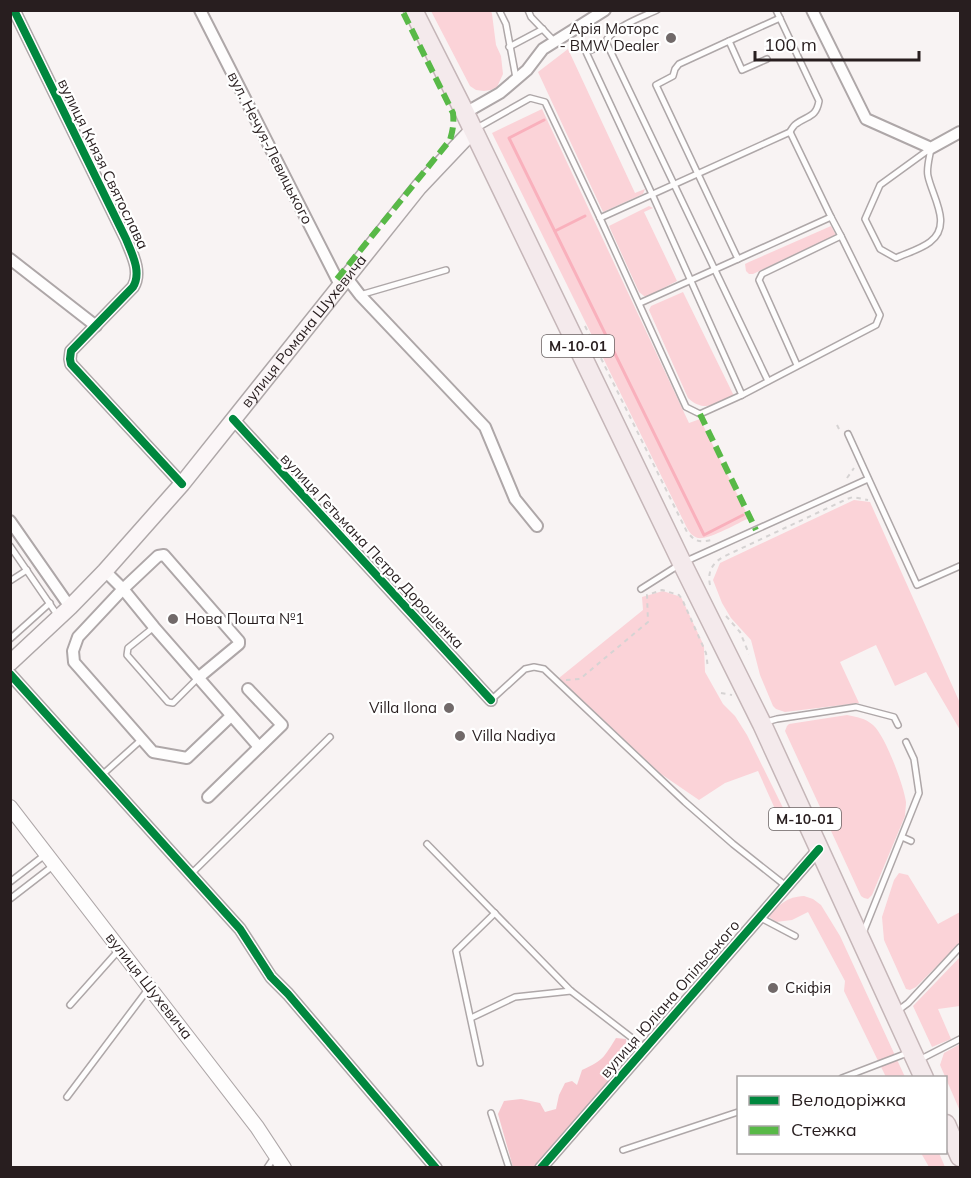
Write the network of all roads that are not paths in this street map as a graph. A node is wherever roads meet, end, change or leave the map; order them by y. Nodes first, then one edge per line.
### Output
1 (14, 10) edge
2 (200, 10) edge
3 (413, 10) edge
4 (500, 10) edge
5 (528, 10) edge
6 (605, 10) edge
7 (657, 10) edge
8 (776, 10) edge
9 (812, 10) edge
10 (780, 18) junction
11 (543, 29) junction
12 (729, 41) junction
13 (555, 42) junction
14 (607, 44) junction
15 (509, 47) junction
16 (766, 59) dead end
17 (516, 79) junction
18 (465, 113) junction
19 (473, 130) junction
20 (790, 132) junction
21 (960, 132) edge
22 (931, 148) junction
23 (697, 174) junction
24 (674, 184) junction
25 (652, 194) junction
26 (831, 217) junction
27 (600, 218) junction
28 (841, 236) junction
29 (10, 259) edge
30 (738, 259) junction
31 (715, 269) junction
32 (446, 270) dead end
33 (691, 280) junction
34 (343, 281) junction
35 (360, 295) junction
36 (640, 303) junction
37 (96, 326) junction
38 (797, 365) junction
39 (768, 381) junction
40 (742, 395) junction
41 (233, 419) junction
42 (845, 434) road end
43 (868, 478) junction
44 (182, 484) junction
45 (10, 520) edge
46 (537, 526) dead end
47 (10, 546) edge
48 (682, 563) junction
49 (960, 566) edge
50 (27, 570) junction
51 (105, 571) junction
52 (10, 581) edge
53 (123, 589) junction
54 (641, 589) dead end
55 (50, 603) junction
56 (65, 612) junction
57 (154, 627) junction
58 (10, 639) edge
59 (11, 663) edge
60 (198, 678) junction
61 (248, 689) dead end
62 (491, 700) joint
63 (231, 716) junction
64 (762, 724) junction
65 (898, 725) dead end
66 (330, 737) dead end
67 (141, 740) junction
68 (906, 742) dead end
69 (259, 747) junction
70 (102, 775) junction
71 (208, 797) dead end
72 (10, 807) edge
73 (902, 837) junction
74 (911, 841) dead end
75 (428, 844) dead end
76 (819, 849) junction
77 (51, 858) junction
78 (191, 874) junction
79 (10, 882) edge
80 (786, 886) junction
81 (10, 899) edge
82 (495, 913) junction
83 (759, 917) junction
84 (795, 936) dead end
85 (860, 940) junction
86 (960, 947) edge
87 (120, 948) junction
88 (150, 987) junction
89 (571, 991) junction
90 (70, 1005) dead end
91 (894, 1014) junction
92 (471, 1018) junction
93 (960, 1039) edge
94 (645, 1048) junction
95 (480, 1063) dead end
96 (917, 1064) edge
97 (848, 1076) edge
98 (67, 1097) dead end
99 (737, 1112) edge
100 (491, 1113) dead end
101 (947, 1128) edge
102 (623, 1150) dead end
103 (276, 1155) junction
104 (960, 1156) edge
105 (267, 1167) edge
106 (285, 1167) edge
107 (436, 1167) edge
108 (509, 1167) edge
109 (541, 1167) edge

1 - 37 street, вулиця Князя Святослава
2 - 34 street, вул. Нечуя-Левицького
3 - 18 highway, М-10-01
4 - 15 lane
5 - 11 lane
6 - 13 street
7 - 14 lane
8 - 10 lane
9 - 22 street
10 - 12 lane
10 - 20 lane
11 - 13 lane
11 - 15 lane
12 - 16 lane
12 - 23 lane
13 - 17 street
14 - 24 lane
14 - 25 lane
15 - 17 lane
17 - 18 street
18 - 19 highway, М-10-01
19 - 27 lane
19 - 34 main road, вулиця Романа Шухевича
19 - 48 highway, М-10-01
20 - 23 lane
20 - 26 lane
21 - 22 street
22 - 22 lane
23 - 24 lane
23 - 30 lane
24 - 25 lane
24 - 31 lane
25 - 27 lane
25 - 33 lane
26 - 28 lane
26 - 30 lane
27 - 36 lane
28 - 38 lane
28 - 38 lane
29 - 37 street
30 - 31 lane
31 - 33 lane
31 - 39 lane
32 - 35 lane
33 - 36 lane
33 - 40 lane
34 - 35 street, вул. Нечуя-Левицького
34 - 41 main road, вулиця Романа Шухевича
35 - 46 street, вул. Нечуя-Левицького
36 - 40 lane
37 - 44 street, вулиця Князя Святослава
38 - 39 lane
39 - 40 lane
41 - 44 main road, вулиця Романа Шухевича
41 - 62 street, вулиця Гетьмана Петра Дорошенка
42 - 43 lane
43 - 48 lane
43 - 49 lane
44 - 51 main road, вулиця Романа Шухевича
45 - 56 street
47 - 50 lane
48 - 54 lane
48 - 64 highway, М-10-01
50 - 52 lane
50 - 55 lane
51 - 53 street
51 - 56 main road, вулиця Романа Шухевича
53 - 57 street
53 - 60 street
53 - 67 street
55 - 56 lane
55 - 58 lane
56 - 59 main road, вулиця Романа Шухевича
57 - 60 street
57 - 60 lane
59 - 70 street
60 - 63 street
61 - 69 street
62 - 80 lane
63 - 67 street
63 - 69 street
64 - 65 lane
64 - 76 highway, М-10-01
66 - 78 lane
67 - 70 lane
68 - 73 lane
69 - 71 street
70 - 78 street
72 - 77 street, вулиця Шухевича
73 - 74 lane
73 - 85 lane
75 - 82 lane
76 - 80 street, вулиця Юліана Опільського
76 - 85 highway, М-10-01
77 - 79 lane
77 - 81 lane
77 - 87 street, вулиця Шухевича
78 - 107 street
80 - 83 street, вулиця Юліана Опільського
82 - 89 lane
82 - 92 lane
83 - 84 lane
83 - 94 street, вулиця Юліана Опільського
85 - 91 highway, М-10-01
86 - 91 lane
87 - 88 street, вулиця Шухевича
87 - 90 lane
88 - 98 lane
88 - 103 street, вулиця Шухевича
89 - 92 lane
89 - 94 lane
91 - 96 highway, М-10-01
92 - 95 lane
93 - 96 lane
94 - 109 street, вулиця Юліана Опільського
96 - 97 lane
99 - 102 lane
100 - 108 lane
101 - 104 highway
103 - 105 lane
103 - 106 street, вулиця Шухевича

